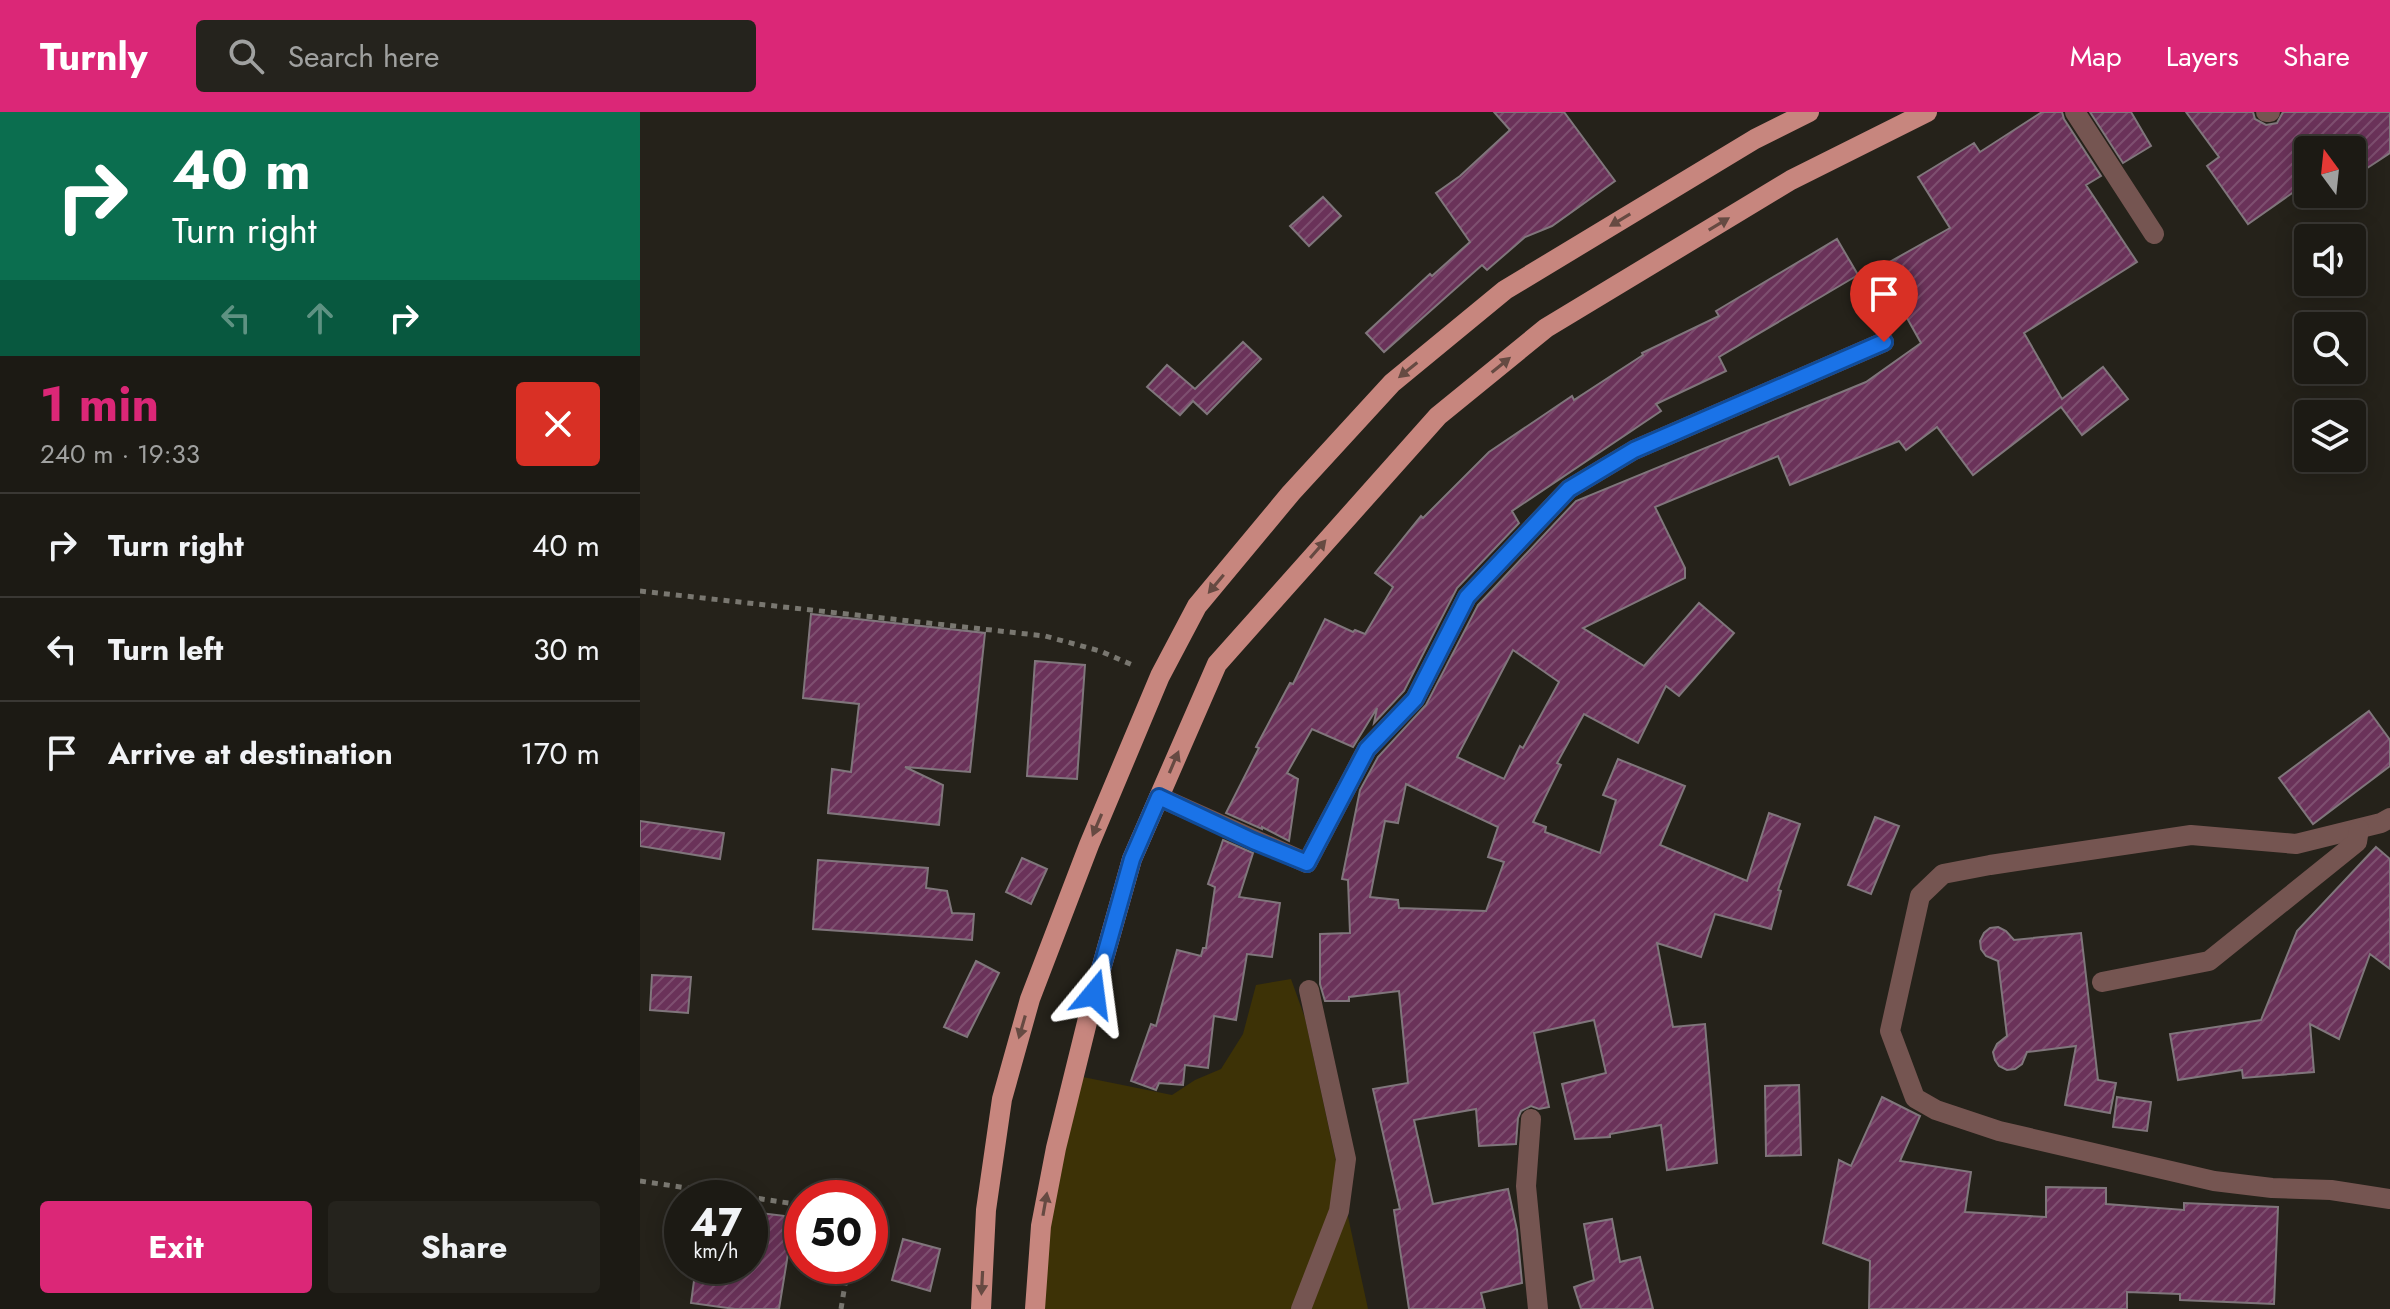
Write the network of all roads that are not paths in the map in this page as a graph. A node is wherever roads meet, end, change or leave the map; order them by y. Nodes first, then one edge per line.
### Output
1 (1809, 112) edge
2 (1927, 112) edge
3 (2075, 112) edge
4 (2154, 234) dead end
5 (1884, 342) dead end
6 (1159, 797) junction
7 (2390, 818) edge
8 (2359, 829) junction
9 (2102, 982) dead end
10 (1309, 990) dead end
11 (1531, 1119) dead end
12 (2390, 1199) edge
13 (981, 1309) edge
14 (1035, 1309) edge
15 (1301, 1309) edge
16 (1538, 1309) edge

1 -> 13 main road
6 -> 2 main road
3 - 4 street
5 - 6 street
14 -> 6 main road
7 - 8 street
8 - 9 street
8 - 12 street
10 - 15 street
11 - 16 street

